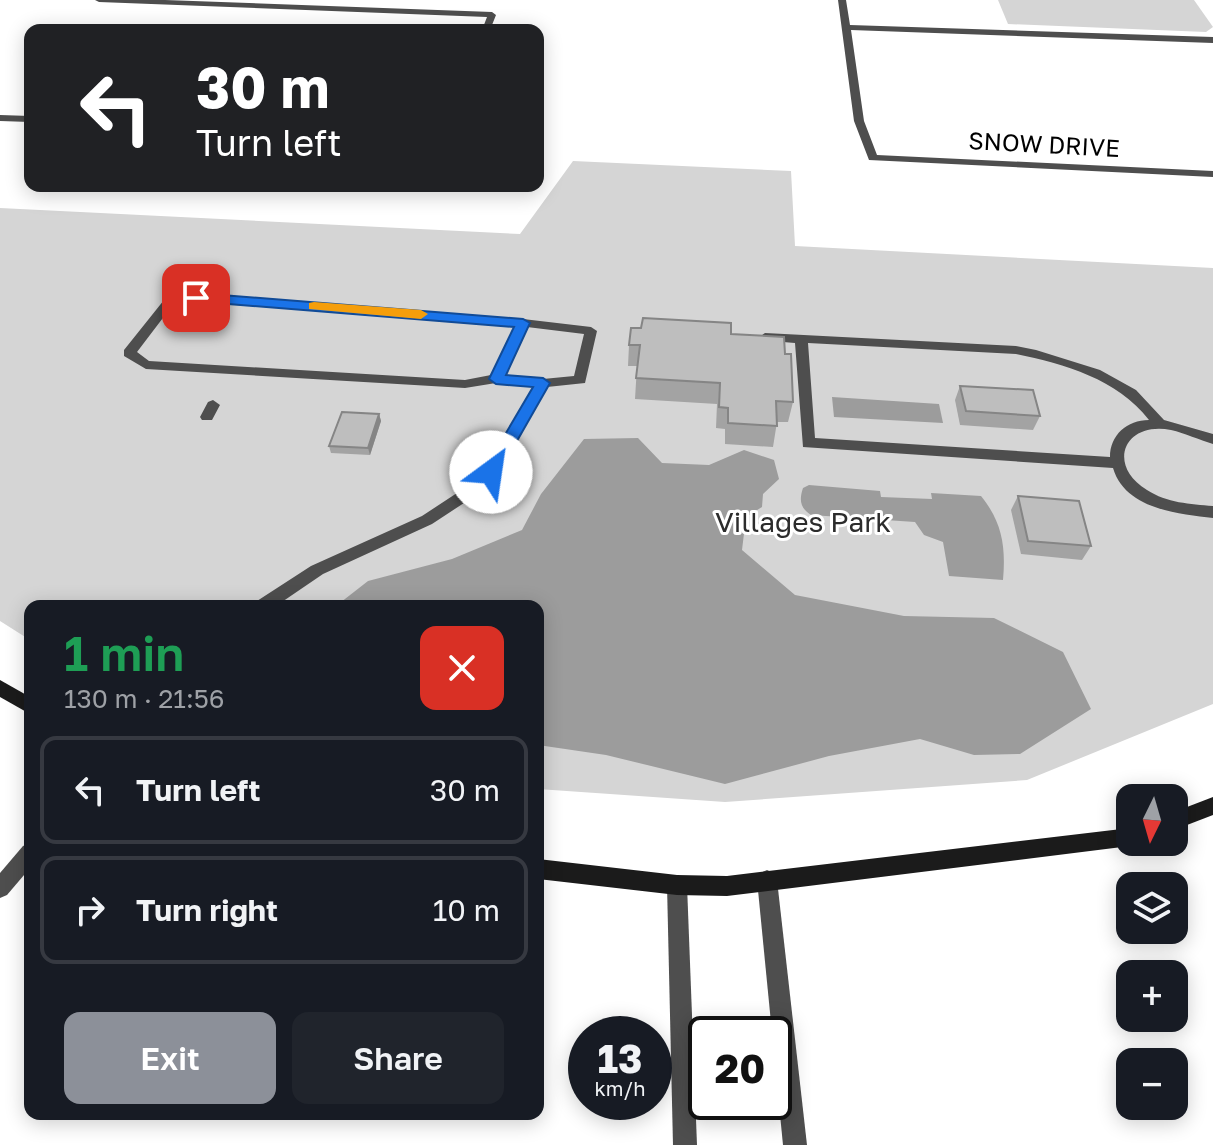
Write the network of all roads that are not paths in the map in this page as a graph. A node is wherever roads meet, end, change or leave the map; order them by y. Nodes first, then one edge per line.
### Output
1 (99, 0) edge
2 (842, 0) edge
3 (222, 2) edge
4 (488, 24) edge
5 (846, 27) junction
6 (1213, 40) edge
7 (0, 118) edge
8 (24, 119) edge
9 (1213, 174) edge
10 (523, 323) junction
11 (757, 337) edge
12 (801, 339) junction
13 (496, 379) junction
14 (543, 383) junction
15 (1159, 423) junction
16 (1213, 439) edge
17 (1115, 463) junction
18 (1213, 512) edge
19 (272, 600) edge
20 (0, 688) edge
21 (24, 702) edge
22 (1213, 806) edge
23 (1188, 816) edge
24 (1116, 839) edge
25 (24, 860) edge
26 (544, 870) edge
27 (767, 880) junction
28 (677, 885) junction
29 (0, 888) edge
30 (685, 1145) edge
31 (795, 1145) edge

1 - 3 street
2 - 5 street
3 - 4 street
5 - 6 street
5 - 9 street, SNOW DRIVE
7 - 8 street
10 - 13 street
10 - 13 street
10 - 14 street
11 - 12 street
12 - 15 street
12 - 17 street
13 - 14 street
14 - 19 street
15 - 16 street
15 - 17 street
17 - 18 street
20 - 21 street
22 - 23 street
24 - 27 street
25 - 29 street
26 - 28 street
27 - 28 street
27 - 31 street
28 - 30 street

